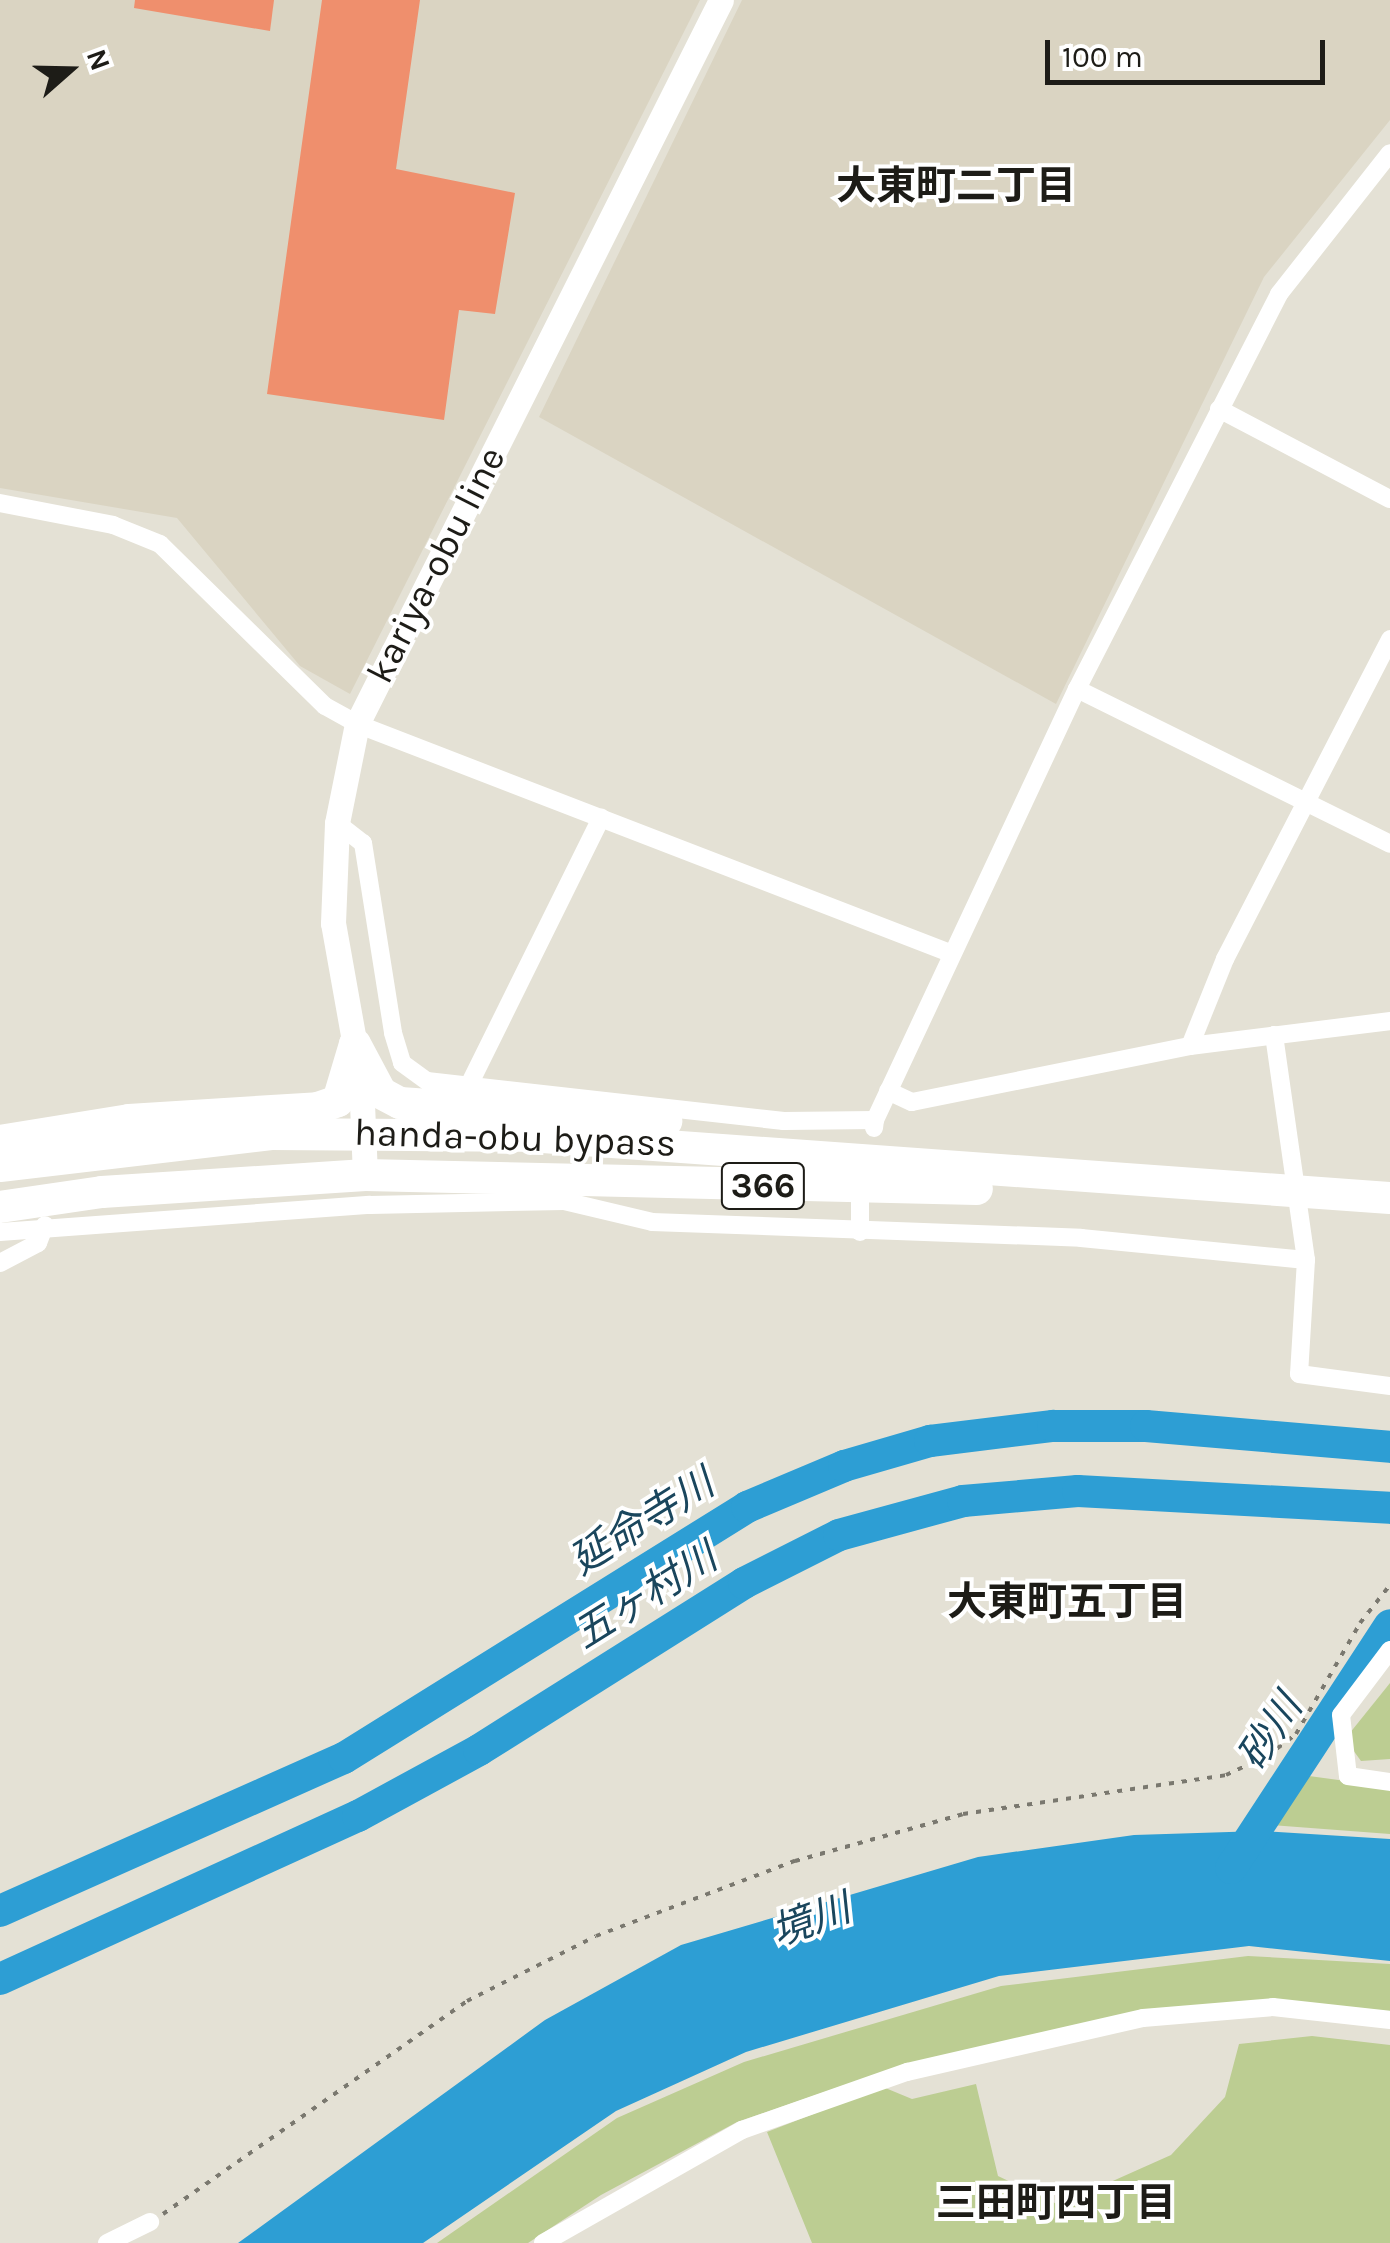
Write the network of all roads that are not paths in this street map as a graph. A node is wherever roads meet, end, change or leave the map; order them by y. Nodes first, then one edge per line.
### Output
1 (721, 0) edge
2 (1390, 154) edge
3 (1220, 409) junction
4 (1390, 499) edge
5 (0, 503) edge
6 (1390, 638) edge
7 (1077, 689) junction
8 (357, 724) junction
9 (1307, 803) junction
10 (600, 818) junction
11 (337, 823) junction
12 (1390, 844) edge
13 (950, 953) junction
14 (1390, 1021) edge
15 (1274, 1035) junction
16 (355, 1044) junction
17 (1190, 1046) junction
18 (470, 1082) junction
19 (888, 1091) junction
20 (0, 1141) edge
21 (0, 1166) edge
22 (366, 1175) junction
23 (1282, 1191) junction
24 (1390, 1198) edge
25 (860, 1201) dead end
26 (0, 1207) edge
27 (46, 1225) junction
28 (0, 1232) edge
29 (860, 1232) junction
30 (1306, 1260) junction
31 (0, 1264) edge
32 (1390, 1386) edge
33 (1390, 1650) edge
34 (1390, 1782) edge
35 (1390, 2020) edge
36 (150, 2222) road end
37 (107, 2243) edge
38 (544, 2243) edge

1 - 8 main road, kariya-obu line
2 - 3 street
3 - 4 street
3 - 7 street
5 - 8 street
6 - 9 street
7 - 9 street
7 - 13 street
8 - 10 street
8 - 11 main road, kariya-obu line
9 - 12 street
9 - 17 street
10 - 13 street
10 - 18 street
11 - 16 main road, kariya-obu line
11 - 18 street
13 - 19 street
14 - 15 street
15 - 17 street
15 - 30 street
16 - 20 highway
16 - 22 main road, kariya-obu line
16 - 23 highway, 366
17 - 19 street
18 - 19 street
21 - 23 highway, handa-obu bypass / 366
22 - 23 highway, 366
22 - 26 highway, 366
23 - 24 highway, handa-obu bypass / 366
25 - 29 street
27 - 28 street
27 - 29 street
27 - 31 street
29 - 30 street
30 - 32 street
33 - 34 street
35 - 38 street
36 - 37 street

